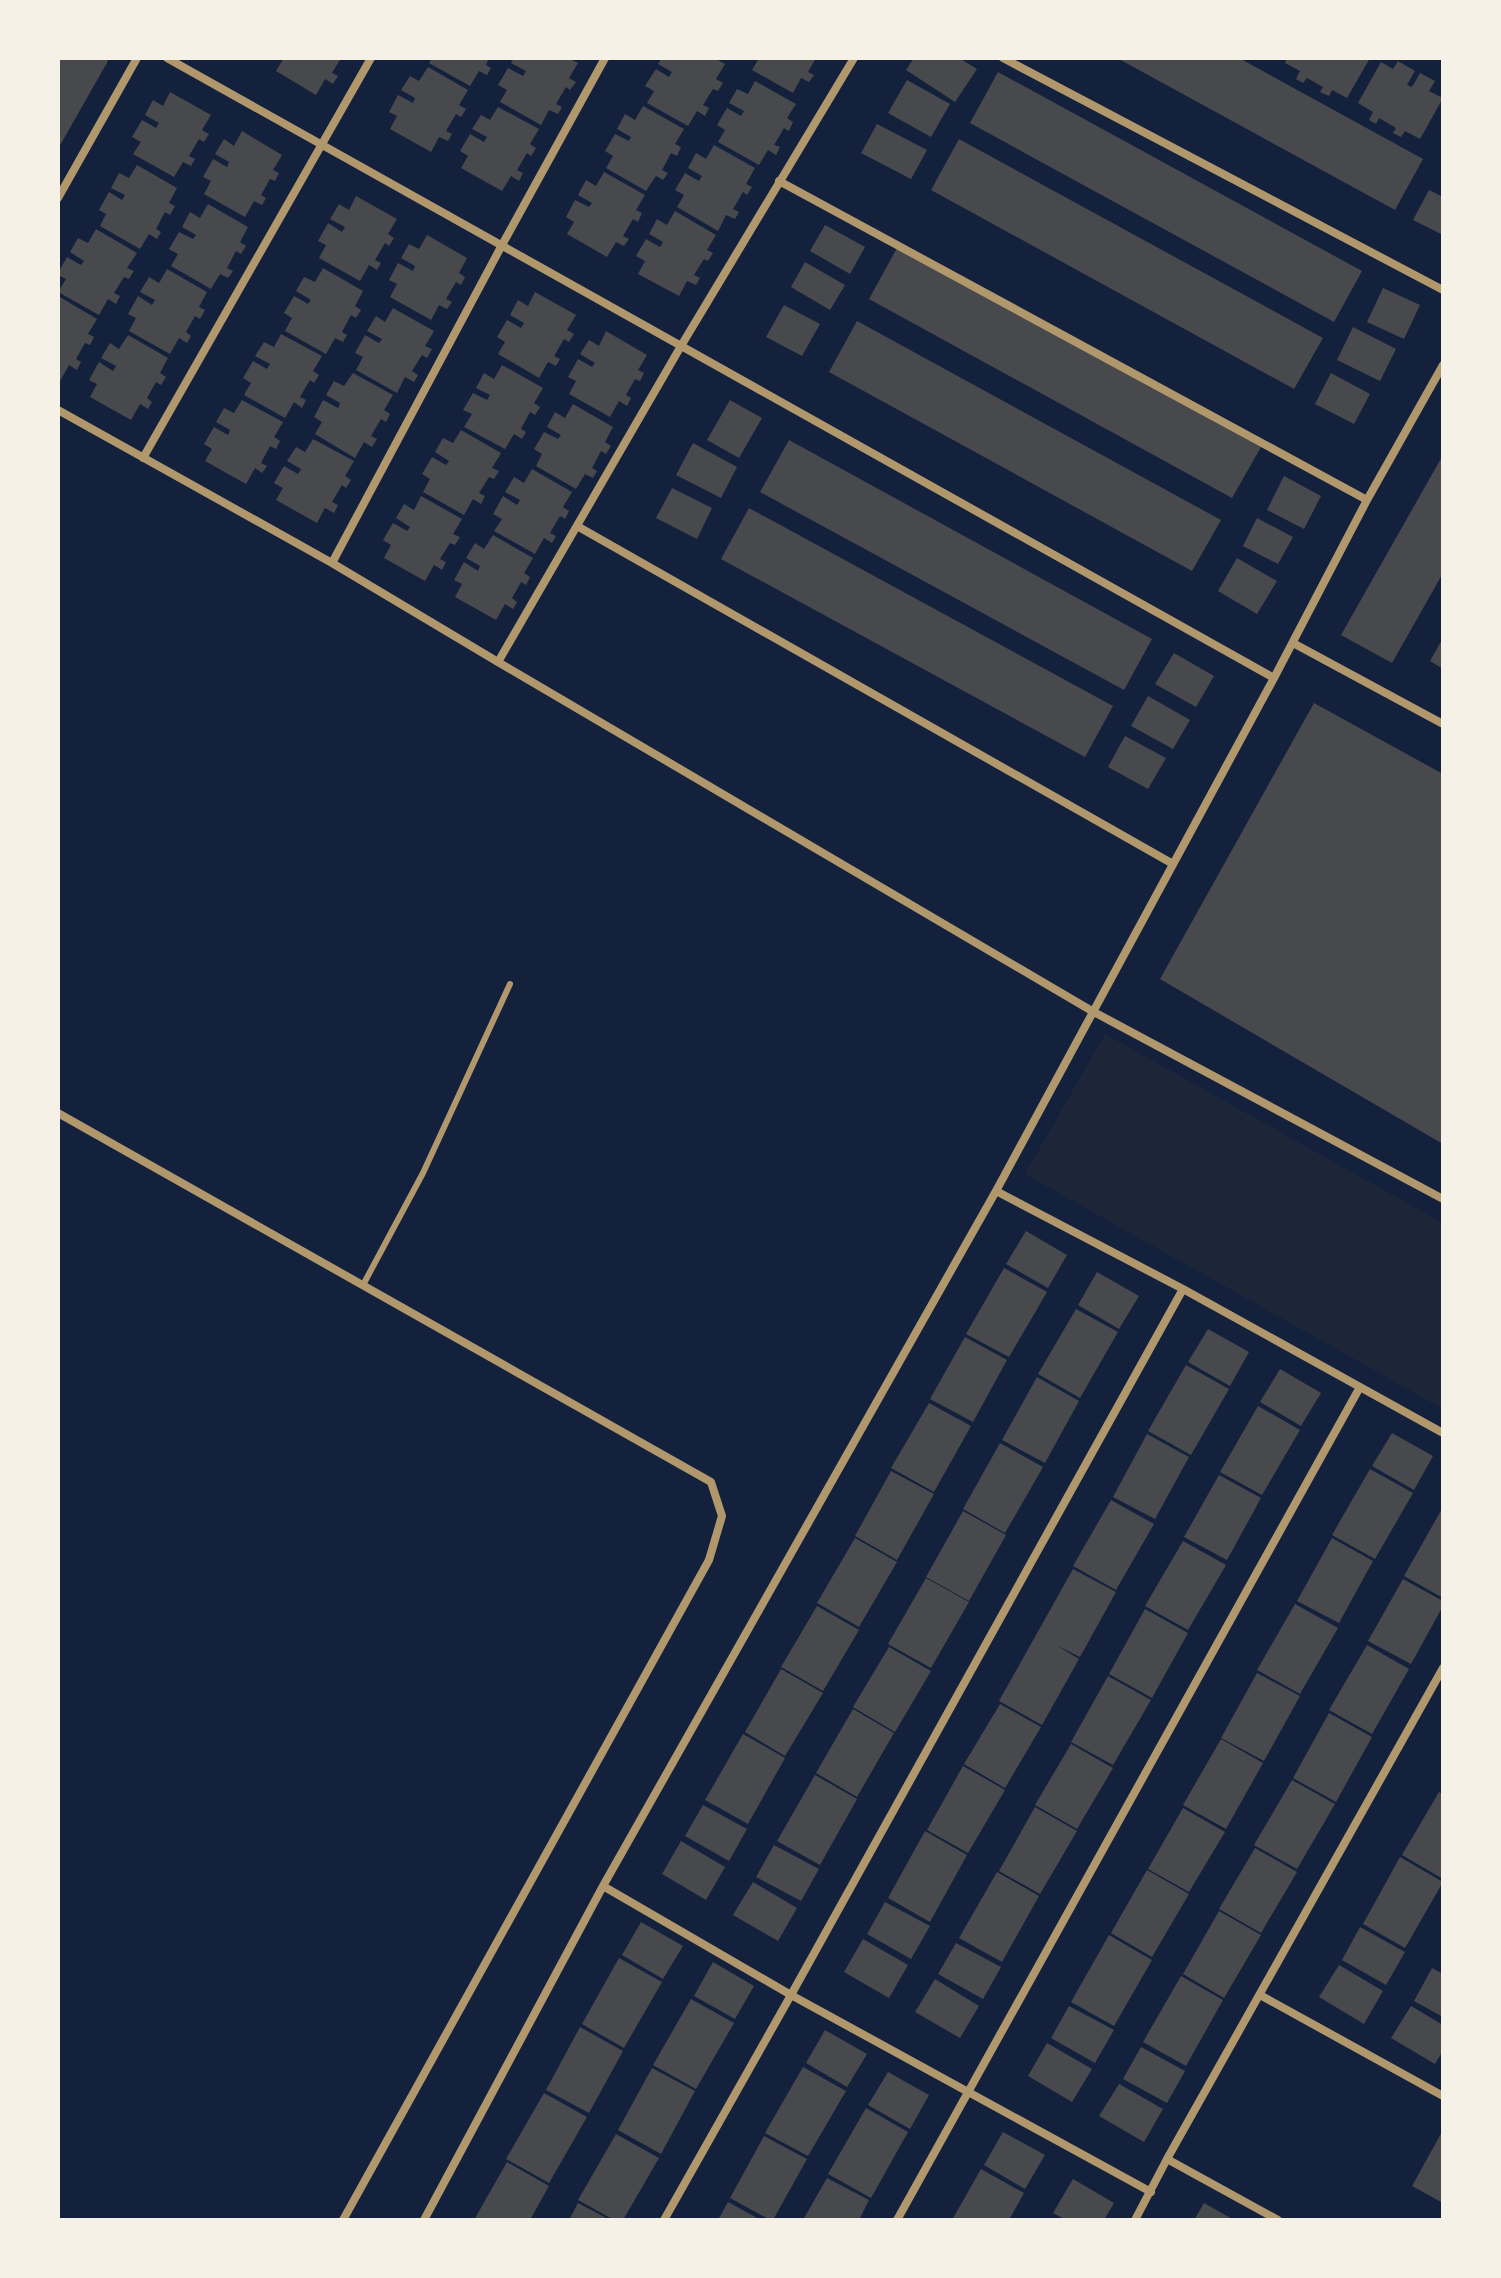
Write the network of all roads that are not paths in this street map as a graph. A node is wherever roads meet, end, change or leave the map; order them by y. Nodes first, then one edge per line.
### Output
1 (137, 58) edge
2 (167, 58) edge
3 (371, 58) edge
4 (605, 58) edge
5 (854, 58) edge
6 (1003, 58) edge
7 (322, 145) junction
8 (779, 181) junction
9 (58, 198) edge
10 (502, 245) junction
11 (1443, 290) edge
12 (681, 346) junction
13 (1443, 365) edge
14 (58, 410) edge
15 (143, 458) junction
16 (1367, 500) junction
17 (577, 526) junction
18 (332, 563) junction
19 (1293, 643) junction
20 (498, 662) junction
21 (1274, 678) junction
22 (1443, 724) edge
23 (1173, 864) junction
24 (510, 984) dead end
25 (1092, 1011) junction
26 (58, 1113) edge
27 (996, 1191) junction
28 (1443, 1199) edge
29 (363, 1285) junction
30 (1183, 1289) junction
31 (1360, 1387) junction
32 (1443, 1433) edge
33 (1443, 1668) edge
34 (603, 1886) junction
35 (791, 1995) junction
36 (1260, 1995) junction
37 (969, 2093) junction
38 (1443, 2096) edge
39 (1167, 2159) junction
40 (1151, 2192) junction
41 (343, 2220) edge
42 (424, 2220) edge
43 (664, 2220) edge
44 (897, 2220) edge
45 (1135, 2220) edge
46 (1278, 2220) edge

1 - 9 street
2 - 7 street
3 - 7 street
4 - 10 street
5 - 8 street
6 - 11 street
7 - 10 street
7 - 15 street
8 - 12 street
8 - 16 street
10 - 12 street
10 - 18 street
12 - 17 street
12 - 21 street
13 - 16 street
14 - 15 street
15 - 18 street
16 - 19 street
17 - 20 street
17 - 23 street
18 - 20 street
19 - 21 street
19 - 22 street
20 - 25 street
21 - 23 street
23 - 25 street
24 - 29 lane
25 - 27 street
25 - 28 street
26 - 29 street
27 - 30 street
27 - 34 street
29 - 41 street
30 - 31 street
30 - 35 street
31 - 32 street
31 - 37 street
33 - 36 street
34 - 35 street
34 - 42 street
35 - 37 street
35 - 43 street
36 - 38 street
36 - 39 street
37 - 40 street
37 - 44 street
39 - 40 street
39 - 46 street
40 - 45 street

